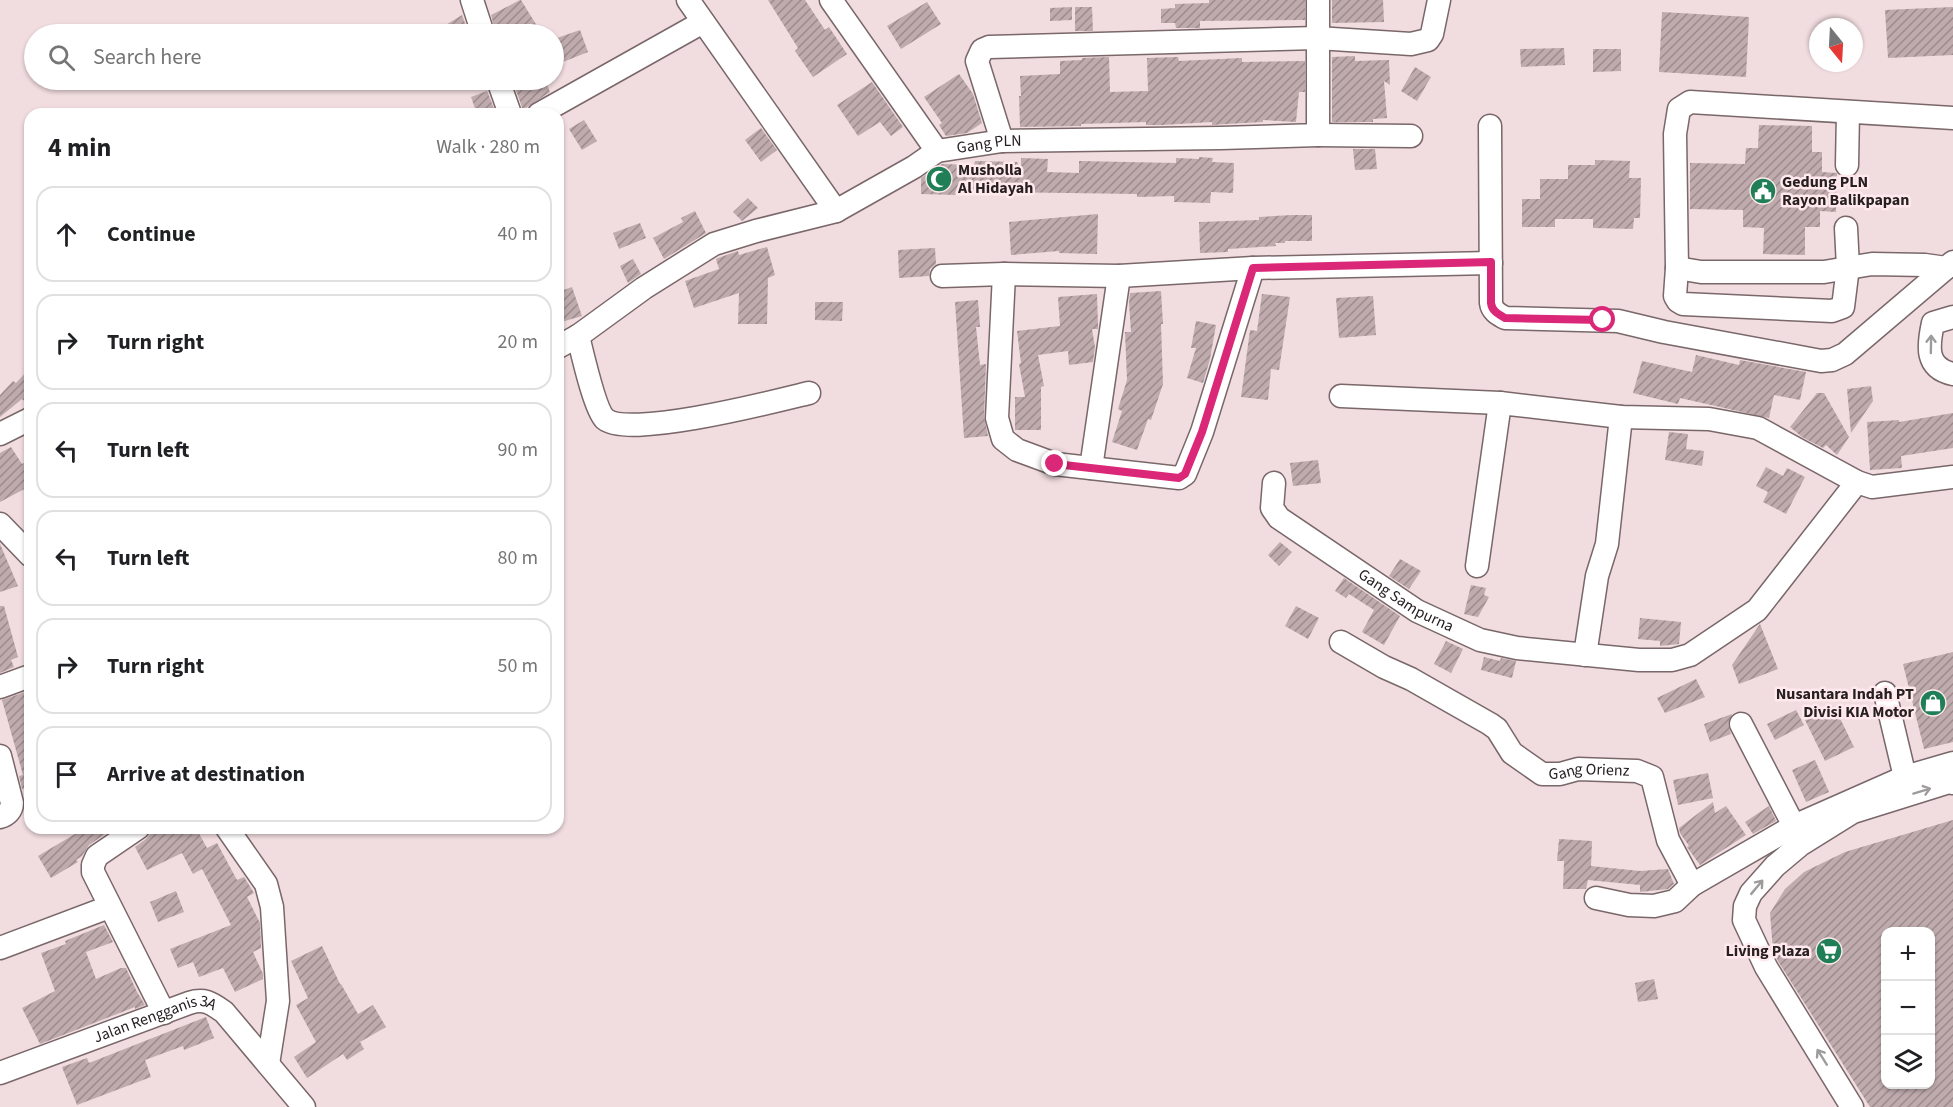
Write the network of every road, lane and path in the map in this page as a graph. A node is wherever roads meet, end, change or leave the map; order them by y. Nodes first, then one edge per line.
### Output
1 (472, 0) edge
2 (688, 0) edge
3 (831, 0) edge
4 (1318, 0) edge
5 (1439, 0) edge
6 (703, 22) junction
7 (480, 24) edge
8 (1317, 38) junction
9 (502, 90) edge
10 (508, 108) edge
11 (550, 108) edge
12 (1848, 112) junction
13 (1953, 118) edge
14 (1490, 126) dead end
15 (1318, 135) junction
16 (1411, 136) dead end
17 (1002, 141) junction
18 (937, 151) junction
19 (1847, 165) dead end
20 (836, 211) junction
21 (1846, 228) dead end
22 (1491, 262) junction
23 (1950, 265) edge
24 (1848, 267) junction
25 (1253, 268) junction
26 (1677, 268) junction
27 (1004, 274) junction
28 (942, 276) dead end
29 (1119, 276) junction
30 (1953, 317) edge
31 (568, 341) edge
32 (1953, 374) edge
33 (809, 393) dead end
34 (1341, 396) dead end
35 (1500, 403) junction
36 (1621, 417) junction
37 (24, 422) edge
38 (0, 434) edge
39 (1091, 468) junction
40 (1953, 477) edge
41 (1857, 482) junction
42 (1274, 483) dead end
43 (0, 524) edge
44 (24, 546) edge
45 (1478, 566) dead end
46 (1341, 642) dead end
47 (1585, 655) junction
48 (24, 678) edge
49 (0, 687) edge
50 (1885, 693) dead end
51 (1741, 724) dead end
52 (0, 756) edge
53 (1953, 763) edge
54 (1905, 777) junction
55 (1953, 783) edge
56 (4, 814) edge
57 (1794, 826) junction
58 (129, 834) edge
59 (231, 834) edge
60 (1692, 885) junction
61 (1596, 898) dead end
62 (109, 907) junction
63 (0, 948) edge
64 (164, 1013) junction
65 (268, 1064) junction
66 (0, 1073) edge
67 (304, 1107) edge
68 (1852, 1107) edge

1 - 7 street
2 - 6 street
3 - 18 street
4 - 8 street
5 - 8 street
6 - 11 street
6 - 20 street
8 - 15 street
8 - 17 street
9 - 10 street
12 - 13 street
12 - 19 street
12 - 26 street
14 - 22 street
15 - 16 street, Gang PLN
15 - 17 street, Gang PLN
17 - 18 street, Gang PLN
18 - 20 street, Gang PLN
20 - 31 street, Gang PLN
21 - 24 street
22 - 23 street
22 - 25 street
23 - 24 street
24 - 26 street
24 - 26 street
25 - 29 street
25 - 39 street
27 - 28 street
27 - 29 street
27 - 39 street
29 - 39 street
32 -> 30 street
31 - 33 street
34 - 35 street
35 - 36 street
35 - 45 street
36 - 41 street
36 - 47 street
37 - 38 street
40 - 41 street
41 - 47 street, Gang Sampurna
42 - 47 street, Gang Sampurna
43 - 44 street
46 - 60 street, Gang Orienz
48 - 49 street
50 - 54 street
51 - 57 street
52 - 56 street
53 - 54 street
54 - 57 street
68 -> 55 street
57 - 60 street
58 - 62 street
59 - 65 street
60 - 61 street
62 - 63 street
62 - 64 street
64 - 65 street, Jalan Rengganis 3A
64 - 66 street, Jalan Rengganis 3A
65 - 67 street, Jalan Rengganis 3A

